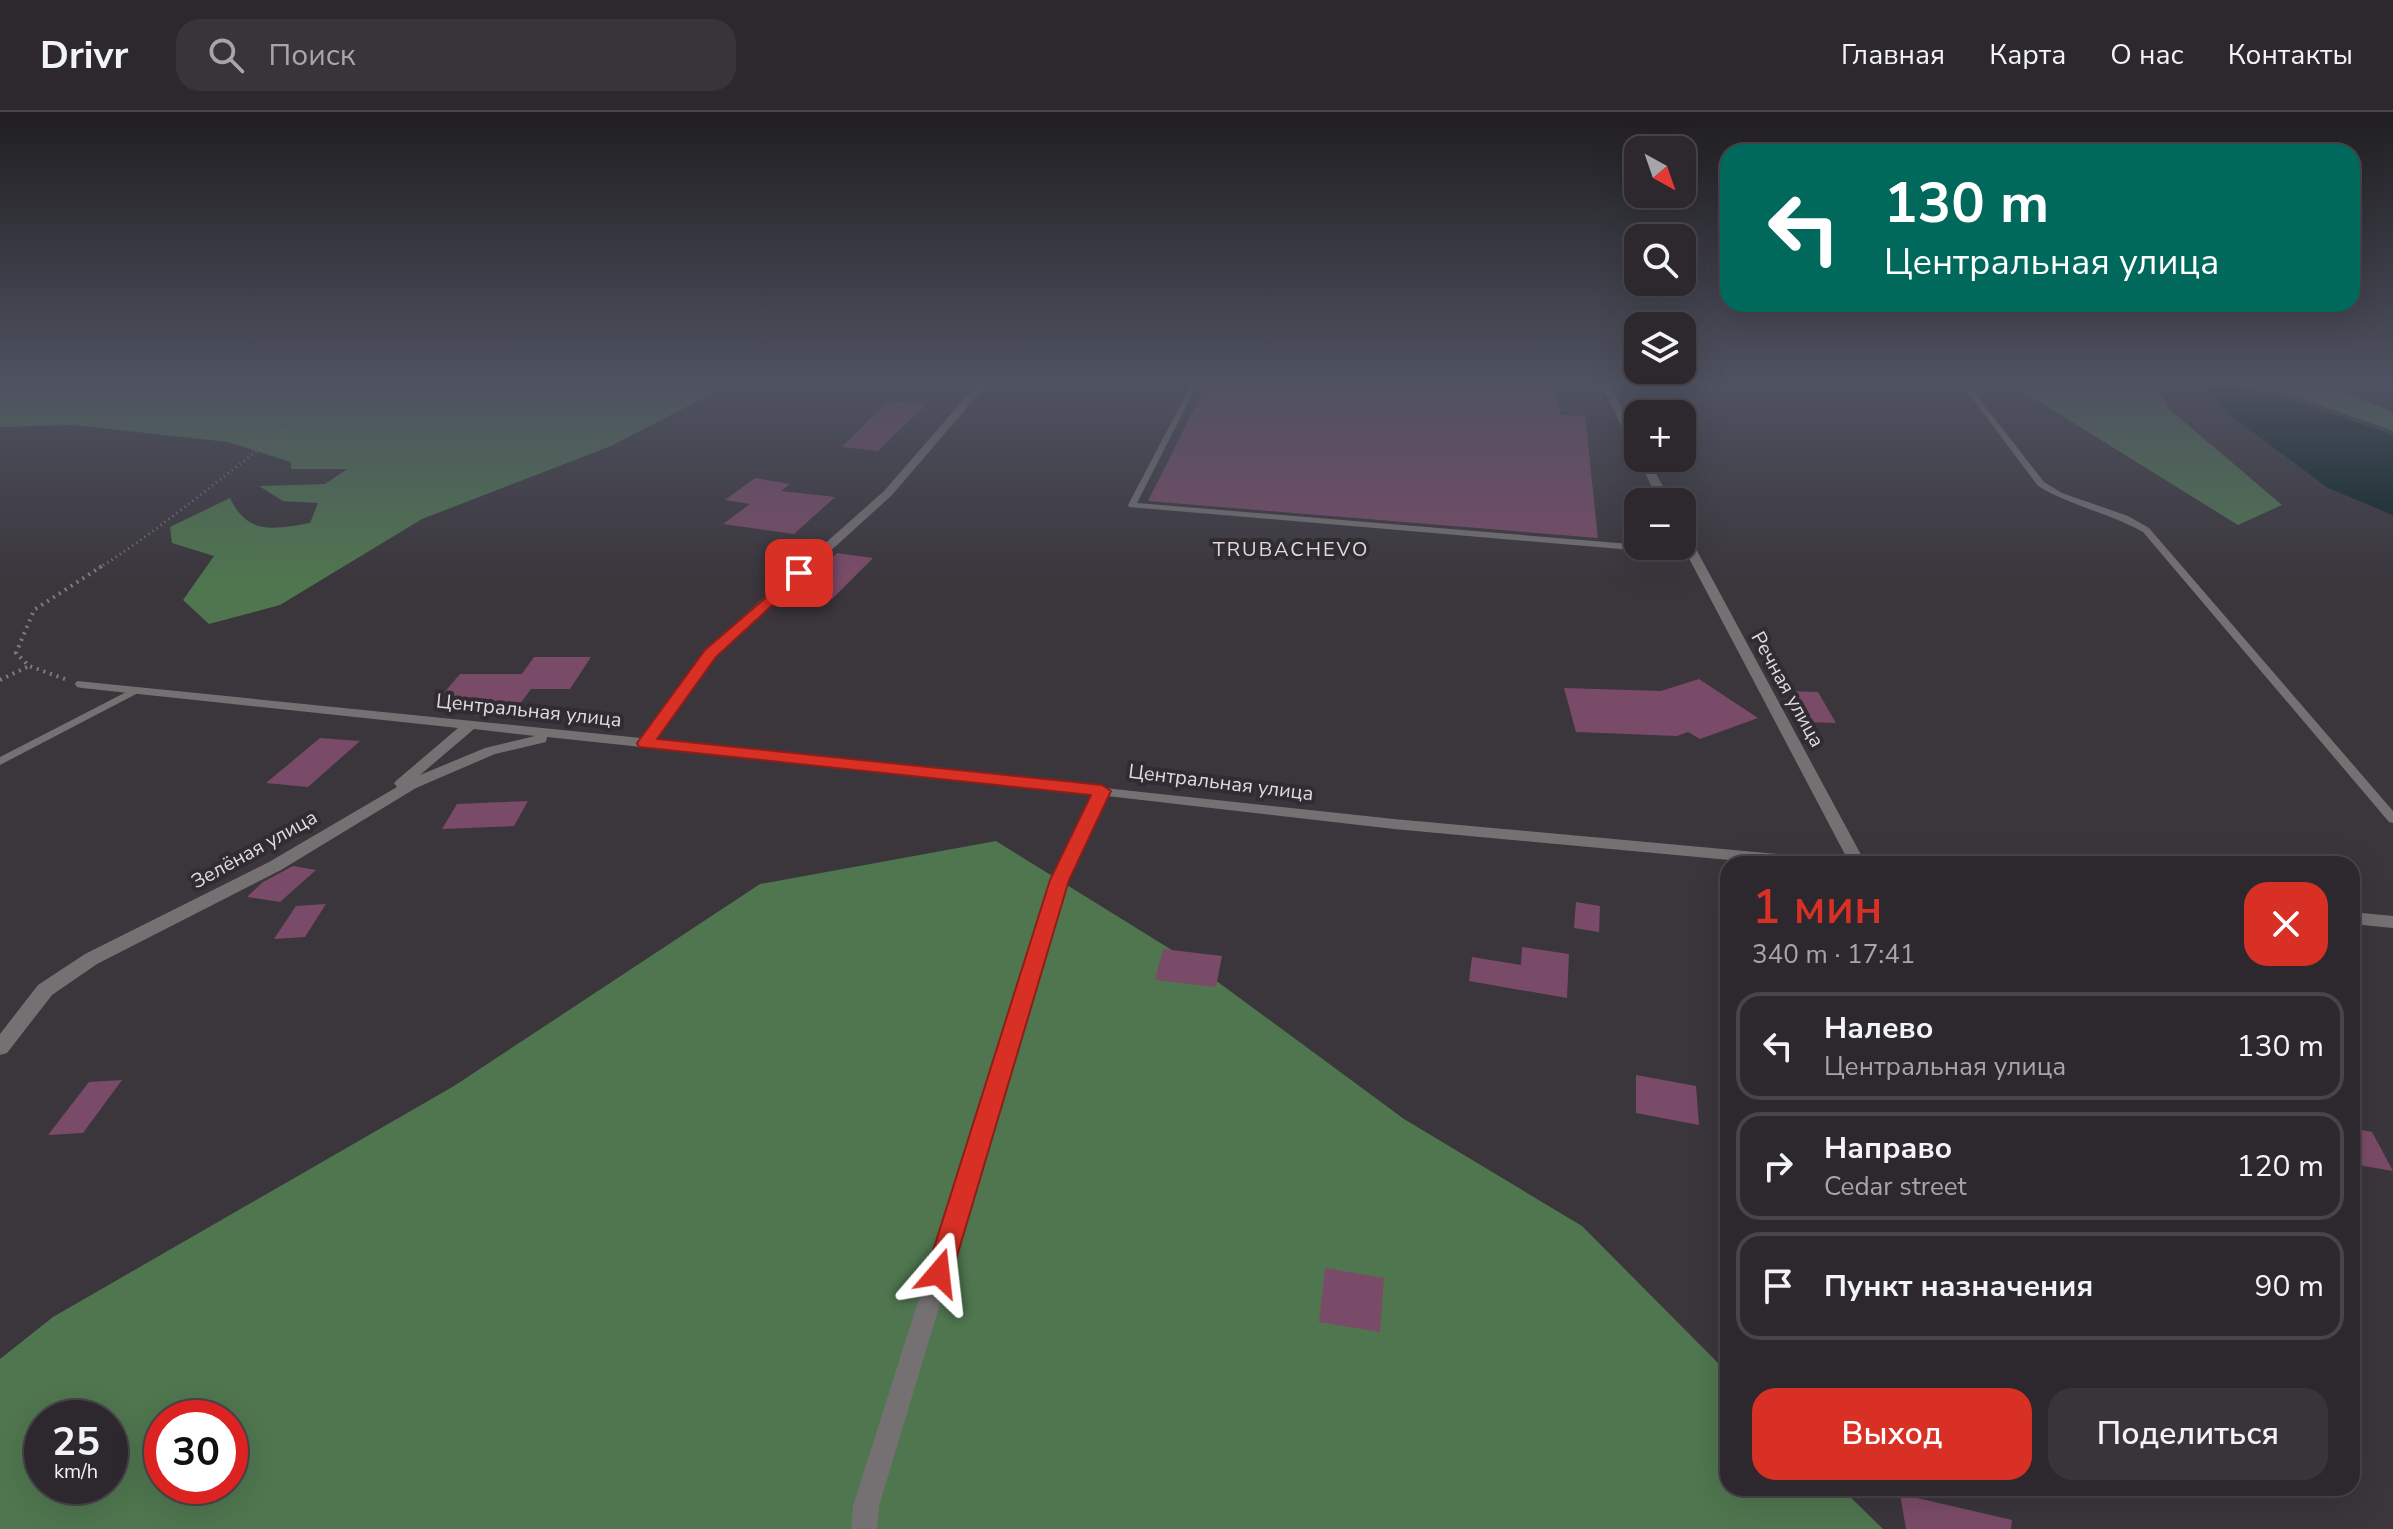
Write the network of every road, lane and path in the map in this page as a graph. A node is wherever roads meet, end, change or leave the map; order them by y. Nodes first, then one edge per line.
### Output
1 (258, 449) edge
2 (926, 449) edge
3 (1161, 449) edge
4 (2014, 449) edge
5 (1624, 546) edge
6 (1695, 560) edge
7 (29, 666) junction
8 (0, 680) edge
9 (82, 684) joint
10 (136, 690) junction
11 (469, 726) junction
12 (559, 735) junction
13 (645, 743) junction
14 (0, 762) edge
15 (1102, 791) junction
16 (379, 802) junction
17 (2393, 819) edge
18 (1744, 856) edge
19 (1854, 856) edge
20 (2360, 919) edge
21 (2393, 922) edge
22 (0, 1048) edge
23 (864, 1529) edge

1 - 7 path
2 - 13 street
3 - 5 lane
4 - 17 lane
6 - 19 street, Речная улица
7 - 8 path
7 - 9 path
9 - 10 street, Центральная улица
10 - 11 street, Центральная улица
10 - 14 lane
11 - 12 street, Центральная улица
11 - 16 street
12 - 13 street, Центральная улица
12 - 16 street, Зелёная улица
13 - 15 street, Центральная улица
15 - 18 street, Центральная улица
15 - 23 street
16 - 22 street, Зелёная улица
20 - 21 street

